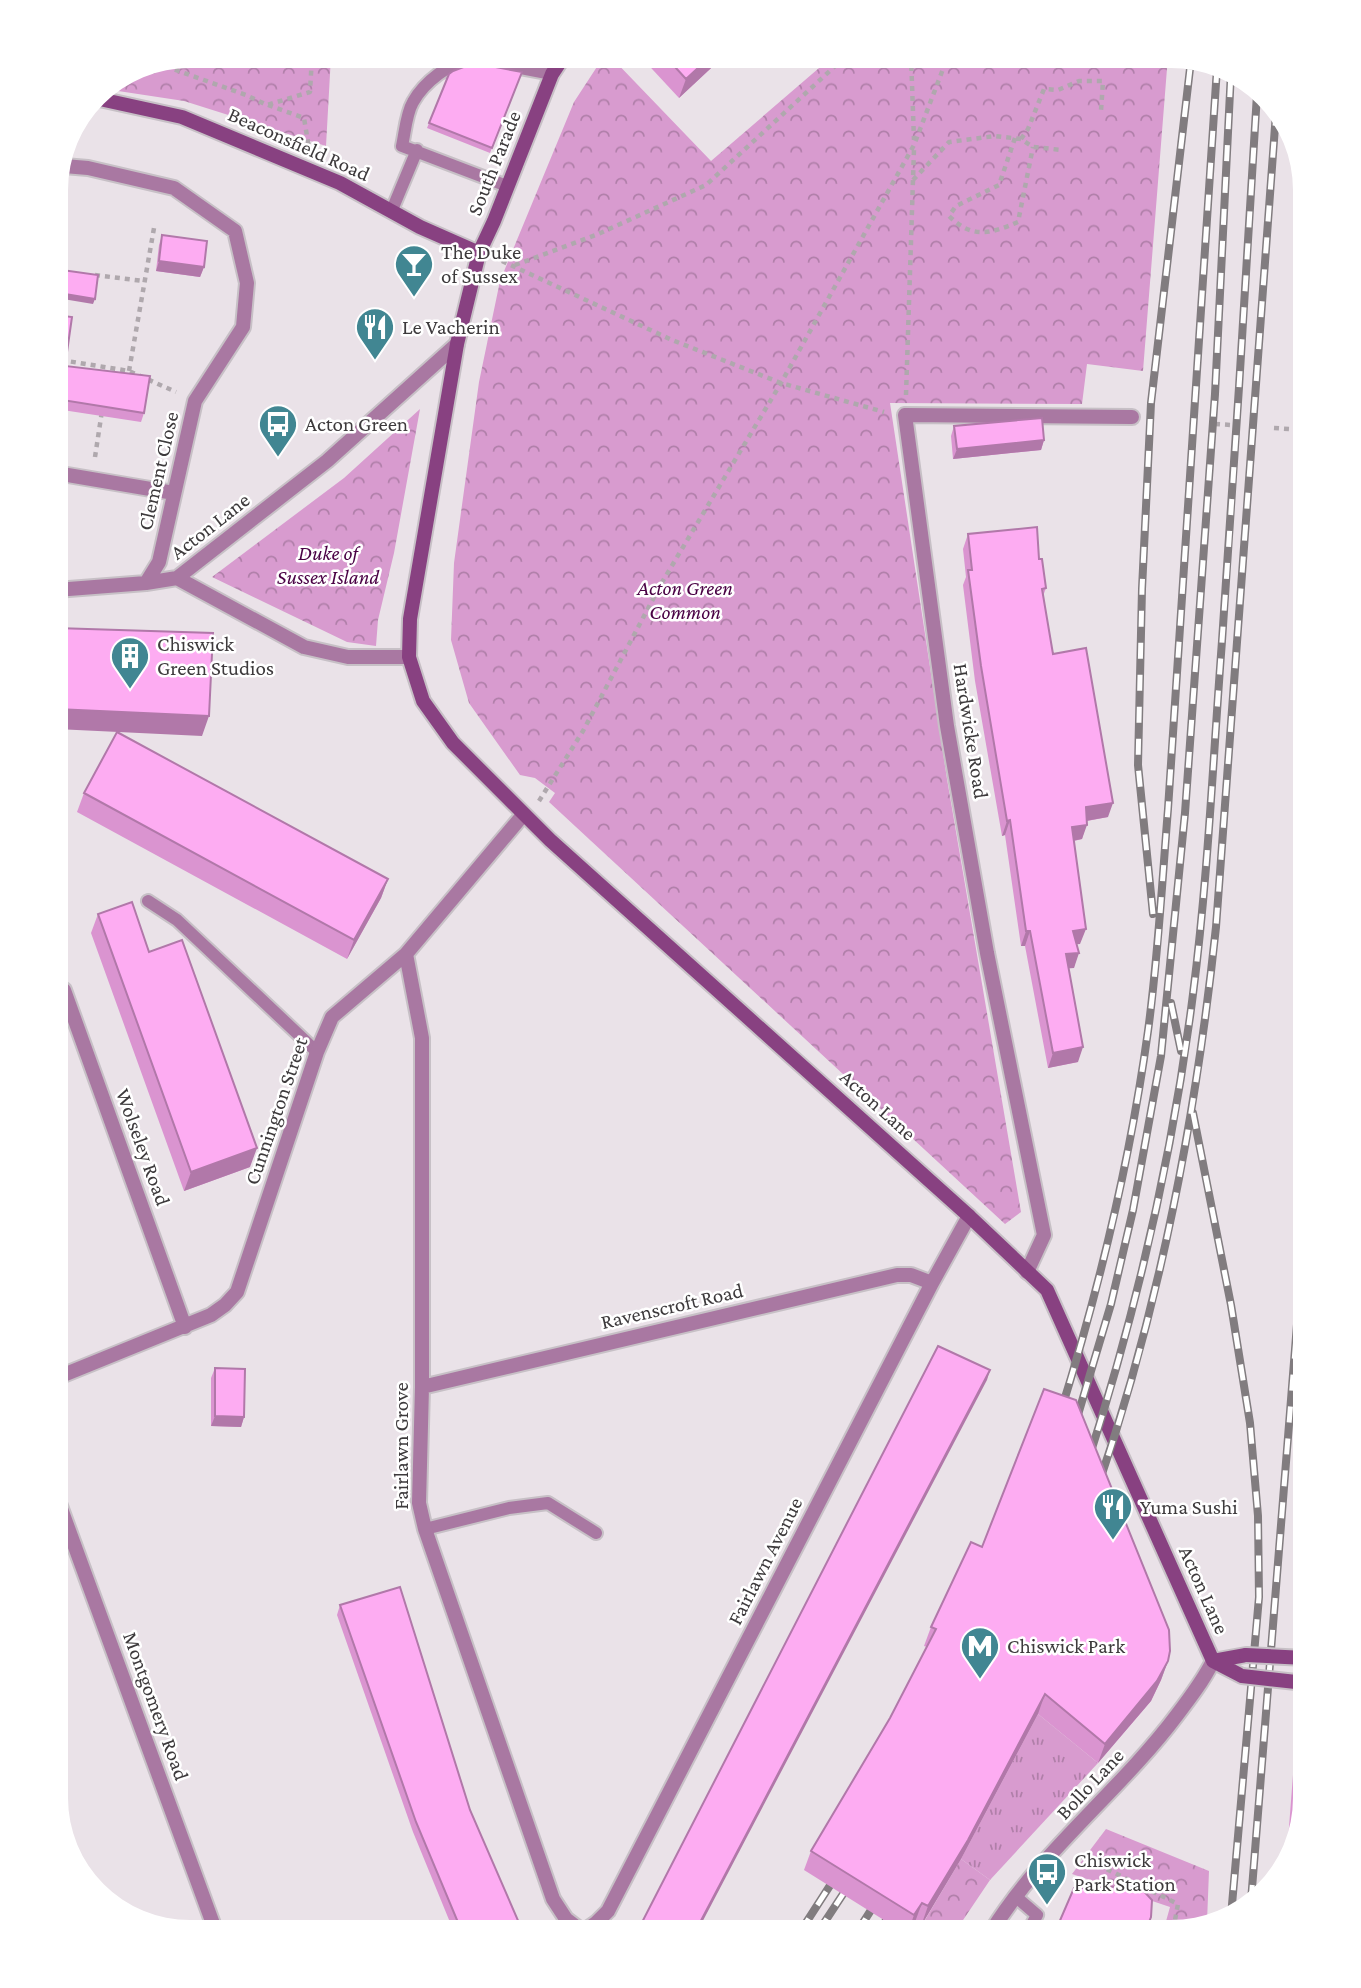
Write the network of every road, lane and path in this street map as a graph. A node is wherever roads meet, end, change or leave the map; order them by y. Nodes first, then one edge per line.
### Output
1 (311, 68) edge
2 (449, 68) edge
3 (521, 68) edge
4 (556, 68) edge
5 (832, 69) edge
6 (911, 69) edge
7 (943, 69) edge
8 (176, 70) edge
9 (552, 74) junction
10 (109, 100) edge
11 (267, 105) junction
12 (1101, 111) dead end
13 (1018, 139) junction
14 (914, 145) junction
15 (1033, 147) junction
16 (417, 150) junction
17 (1062, 150) dead end
18 (71, 167) edge
19 (312, 170) junction
20 (913, 180) junction
21 (507, 186) junction
22 (392, 210) junction
23 (154, 228) dead end
24 (479, 253) junction
25 (502, 261) dead end
26 (514, 266) junction
27 (82, 273) edge
28 (144, 281) junction
29 (457, 344) junction
30 (69, 362) edge
31 (108, 368) junction
32 (129, 371) junction
33 (106, 380) edge
34 (781, 383) junction
35 (195, 401) junction
36 (103, 405) edge
37 (905, 415) junction
38 (1132, 417) dead end
39 (1215, 424) dead end
40 (1232, 425) dead end
41 (1274, 428) dead end
42 (1293, 429) edge
43 (69, 475) edge
44 (92, 479) junction
45 (174, 493) junction
46 (177, 578) junction
47 (146, 583) junction
48 (69, 589) edge
49 (410, 619) joint
50 (409, 657) junction
51 (539, 801) dead end
52 (523, 815) junction
53 (148, 901) dead end
54 (406, 954) junction
55 (68, 1003) edge
56 (317, 1052) junction
57 (969, 1216) junction
58 (1027, 1272) junction
59 (932, 1283) junction
60 (185, 1327) junction
61 (68, 1373) edge
62 (422, 1387) junction
63 (68, 1527) edge
64 (425, 1529) junction
65 (596, 1533) dead end
66 (1293, 1657) edge
67 (1213, 1661) junction
68 (1293, 1682) edge
69 (1076, 1854) dead end
70 (1015, 1896) junction
71 (211, 1919) edge
72 (567, 1919) edge
73 (600, 1919) edge
74 (1000, 1920) edge
75 (1034, 1920) edge
76 (1175, 1920) edge

1 - 11 path
2 - 16 lane
3 - 9 lane
4 - 9 main road, South Parade
5 - 26 path
6 - 14 path
7 - 14 path
8 - 11 path
9 - 21 main road, South Parade
10 - 19 main road, Beaconsfield Road
11 - 19 path
12 - 13 path
13 - 15 path
13 - 15 path
13 - 20 path
14 - 20 path
14 - 34 path
15 - 17 path
16 - 21 lane
16 - 22 lane
18 - 35 street, Clement Close
19 - 22 main road, Beaconsfield Road
20 - 37 path
21 - 24 main road, South Parade
22 - 24 main road, Beaconsfield Road
23 - 28 path
24 - 29 main road, South Parade
25 - 26 path
26 - 34 path
27 - 28 path
28 - 32 path
29 - 46 street, Acton Lane
29 - 49 main road, South Parade
30 - 31 path
31 - 32 path
31 - 33 path
32 - 35 path
34 - 37 path
34 - 51 path
35 - 45 street, Clement Close
36 - 44 path
37 - 38 street
37 - 58 street, Hardwicke Road
39 - 40 path
41 - 42 path
43 - 44 street
44 - 45 street
45 - 47 street, Clement Close
46 - 47 street
46 - 50 street, Acton Lane
47 - 48 street
49 - 50 main road, Acton Lane
50 - 52 main road, Acton Lane
52 - 54 street, Cunnington Street
52 - 57 main road, Acton Lane
53 - 56 lane
54 - 56 street, Cunnington Street
54 - 62 street, Fairlawn Grove
55 - 60 street, Wolseley Road
56 - 60 street, Cunnington Street
57 - 58 main road, Acton Lane
57 - 59 street, Fairlawn Avenue
58 - 67 main road, Acton Lane
59 - 62 street, Ravenscroft Road
59 - 73 street, Fairlawn Avenue
60 - 61 street, Cunnington Street
62 - 64 street, Fairlawn Grove
63 - 71 street, Montgomery Road
64 - 65 lane
64 - 72 street, Fairlawn Grove
66 - 67 main road, Acton Lane, bridge
67 - 68 main road, Acton Lane, bridge
67 - 70 street, Bollo Lane
69 - 76 path
70 - 74 street, Bollo Lane
70 - 75 lane

